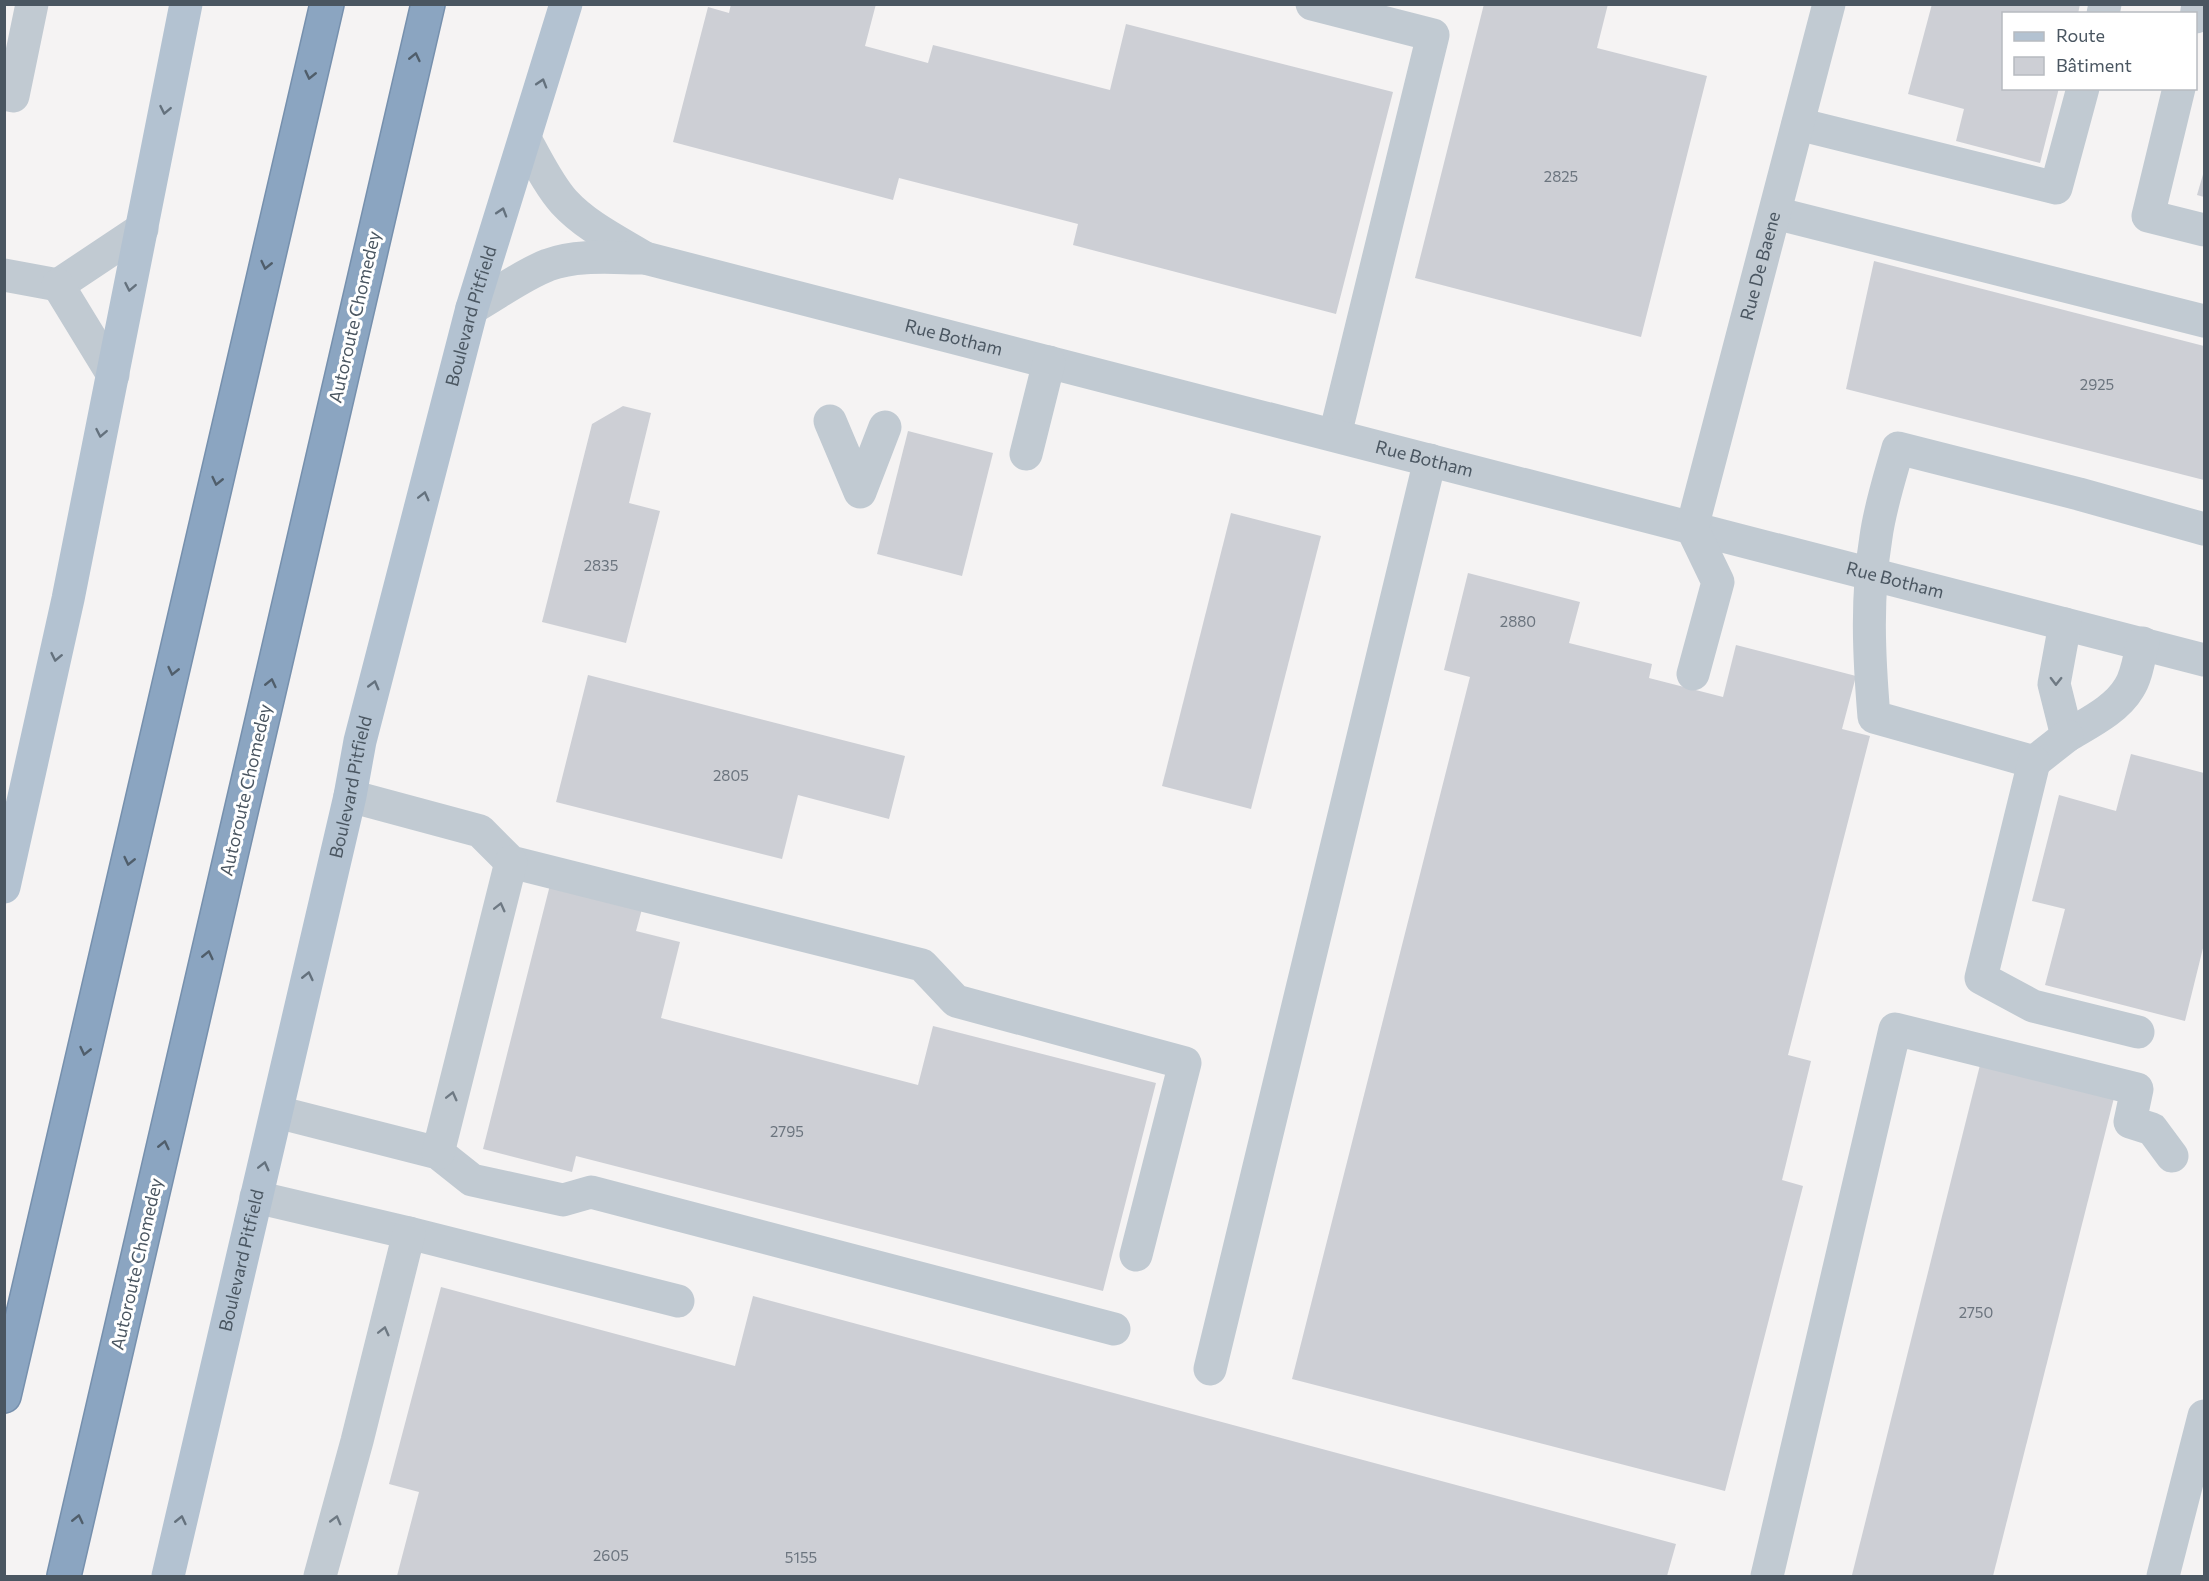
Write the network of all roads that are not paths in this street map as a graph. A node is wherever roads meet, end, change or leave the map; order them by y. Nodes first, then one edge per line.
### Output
1 (32, 4) edge
2 (186, 4) edge
3 (327, 4) edge
4 (428, 4) edge
5 (566, 4) edge
6 (1312, 4) edge
7 (1829, 4) edge
8 (1371, 11) edge
9 (2081, 90) edge
10 (2179, 90) edge
11 (4, 94) edge
12 (1798, 124) junction
13 (525, 139) junction
14 (1775, 213) junction
15 (142, 230) junction
16 (2205, 230) edge
17 (645, 258) junction
18 (4, 275) edge
19 (58, 285) junction
20 (472, 308) junction
21 (2205, 321) edge
22 (1049, 362) junction
23 (112, 375) junction
24 (830, 421) dead end
25 (885, 427) dead end
26 (1335, 435) junction
27 (1026, 454) dead end
28 (1430, 460) junction
29 (1692, 528) junction
30 (2205, 529) edge
31 (1871, 574) junction
32 (2065, 624) junction
33 (2143, 643) junction
34 (2205, 660) edge
35 (1694, 674) dead end
36 (2067, 736) junction
37 (2034, 762) junction
38 (350, 796) junction
39 (511, 862) junction
40 (4, 887) edge
41 (2138, 1032) dead end
42 (277, 1112) junction
43 (438, 1153) junction
44 (2172, 1156) dead end
45 (256, 1197) junction
46 (409, 1233) junction
47 (1136, 1255) dead end
48 (678, 1301) dead end
49 (1114, 1329) dead end
50 (1210, 1369) dead end
51 (4, 1396) edge
52 (2205, 1416) edge
53 (64, 1576) edge
54 (168, 1576) edge
55 (320, 1576) edge
56 (1767, 1576) edge
57 (2163, 1576) edge

1 - 11 street
2 -> 15 main road
3 -> 51 highway
53 -> 4 highway, Autoroute Chomedey
13 -> 5 main road, Boulevard Pitfield
6 - 8 street
7 - 12 street, Rue De Baene
8 - 26 street
9 - 12 street
10 - 16 street
12 - 14 street, Rue De Baene
13 - 17 street, Rue Botham
20 -> 13 main road, Boulevard Pitfield
14 - 21 street
14 - 29 street, Rue De Baene
15 - 19 street
15 -> 23 main road
17 - 20 street, Rue Botham
17 - 22 street, Rue Botham
18 - 19 street
19 - 23 street
38 -> 20 main road, Boulevard Pitfield
22 - 26 street, Rue Botham
22 - 27 street
23 -> 40 main road
24 - 25 street
26 - 28 street, Rue Botham
28 - 29 street, Rue Botham
28 - 50 street
29 - 31 street, Rue Botham
29 - 35 street
30 - 31 street
31 - 32 street, Rue Botham
31 - 37 street
32 - 33 street, Rue Botham
32 -> 36 street
33 - 34 street, Rue Botham
33 - 36 street
36 - 37 street
37 - 41 street
38 - 39 street
42 -> 38 main road, Boulevard Pitfield
43 -> 39 street
39 - 47 street
42 - 43 street
45 -> 42 main road, Boulevard Pitfield
43 - 49 street
44 - 56 street
45 - 46 street
54 -> 45 main road, Boulevard Pitfield
46 - 48 street
55 -> 46 street
52 - 57 street

